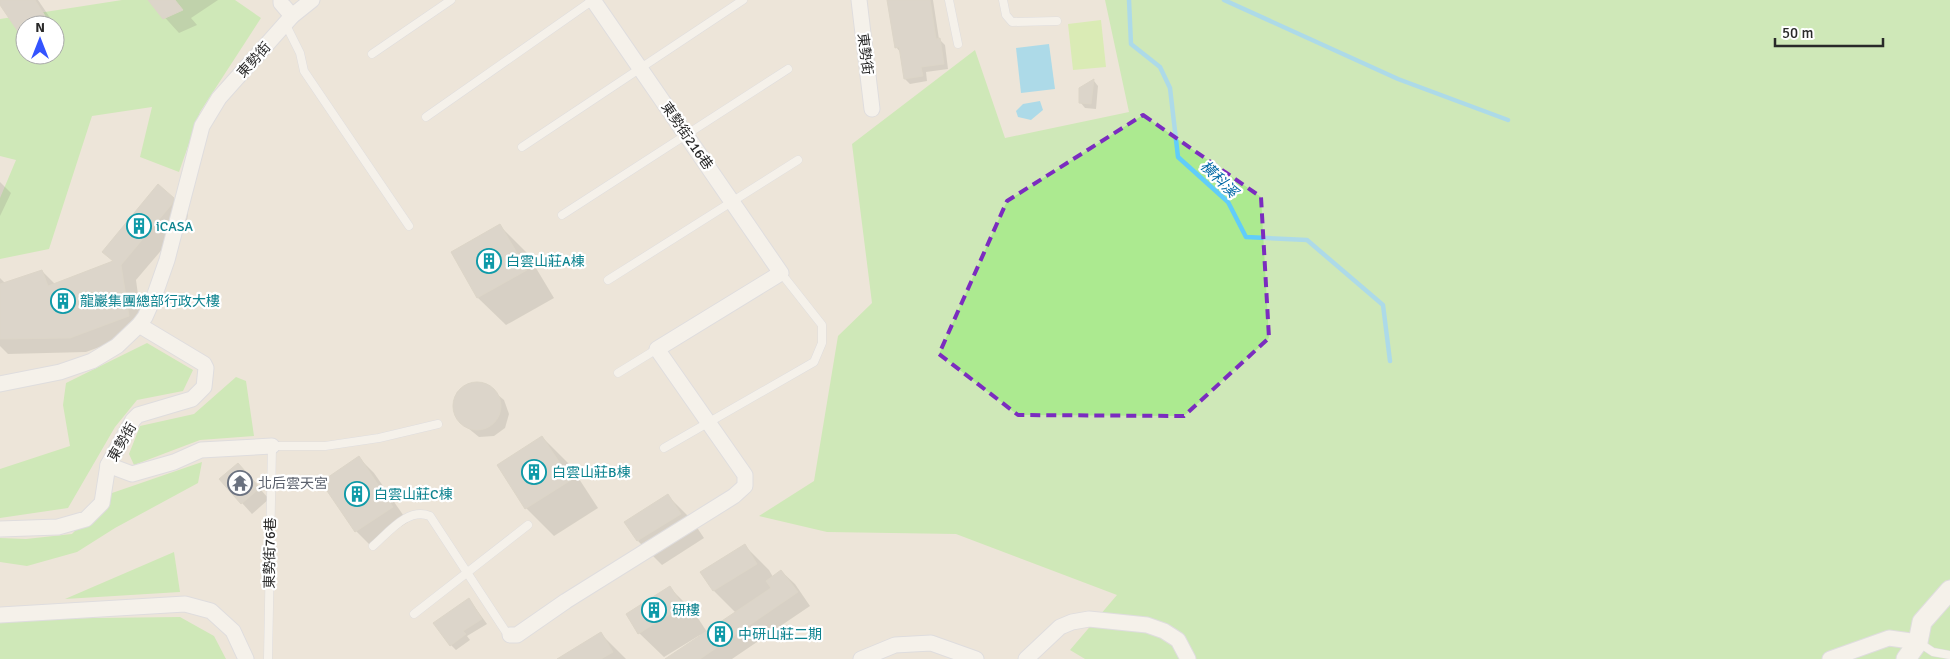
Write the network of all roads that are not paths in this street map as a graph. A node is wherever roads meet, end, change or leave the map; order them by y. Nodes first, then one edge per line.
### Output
1 (281, 0) edge
2 (312, 0) edge
3 (451, 0) edge
4 (593, 0) edge
5 (743, 0) edge
6 (859, 0) edge
7 (949, 0) edge
8 (1003, 0) edge
9 (1057, 20) dead end
10 (289, 21) junction
11 (958, 44) dead end
12 (372, 54) dead end
13 (640, 68) junction
14 (788, 69) dead end
15 (872, 109) dead end
16 (426, 116) dead end
17 (686, 135) junction
18 (522, 147) dead end
19 (798, 160) dead end
20 (732, 202) junction
21 (562, 215) dead end
22 (408, 226) dead end
23 (781, 273) junction
24 (608, 280) dead end
25 (139, 325) junction
26 (657, 350) junction
27 (618, 374) dead end
28 (0, 384) edge
29 (708, 422) junction
30 (438, 424) dead end
31 (272, 446) junction
32 (664, 448) dead end
33 (108, 465) junction
34 (528, 525) dead end
35 (0, 530) edge
36 (373, 546) dead end
37 (468, 572) junction
38 (1950, 590) edge
39 (414, 614) dead end
40 (0, 615) edge
41 (510, 635) joint
42 (1918, 642) junction
43 (1950, 655) edge
44 (246, 659) edge
45 (268, 659) edge
46 (861, 659) edge
47 (976, 659) edge
48 (1026, 659) edge
49 (1188, 659) edge
50 (1830, 659) edge
51 (1906, 659) edge

1 - 10 street
2 - 10 street, 東勢街
3 - 12 lane
4 - 13 street, 東勢街216巷
4 - 16 lane
5 - 13 lane
6 - 15 street, 東勢街
7 - 11 lane
8 - 9 lane
10 - 22 lane
10 - 25 street, 東勢街
13 - 17 street, 東勢街216巷
13 - 18 lane
14 - 17 lane
17 - 20 street, 東勢街216巷
17 - 21 lane
19 - 20 lane
20 - 23 street, 東勢街216巷
20 - 24 lane
23 - 26 street
23 - 29 lane
25 - 28 street, 東勢街
25 - 33 street, 東勢街
26 - 27 lane
26 - 29 street
29 - 32 lane
29 - 41 street
30 - 31 lane
31 - 33 street
31 - 45 lane, 東勢街76巷
33 - 35 street, 東勢街
34 - 37 lane
36 - 37 lane
37 - 39 lane
37 - 41 lane
38 - 42 street
40 - 44 street
42 - 43 lane
42 - 50 street
42 - 51 street
46 - 47 street
48 - 49 street

